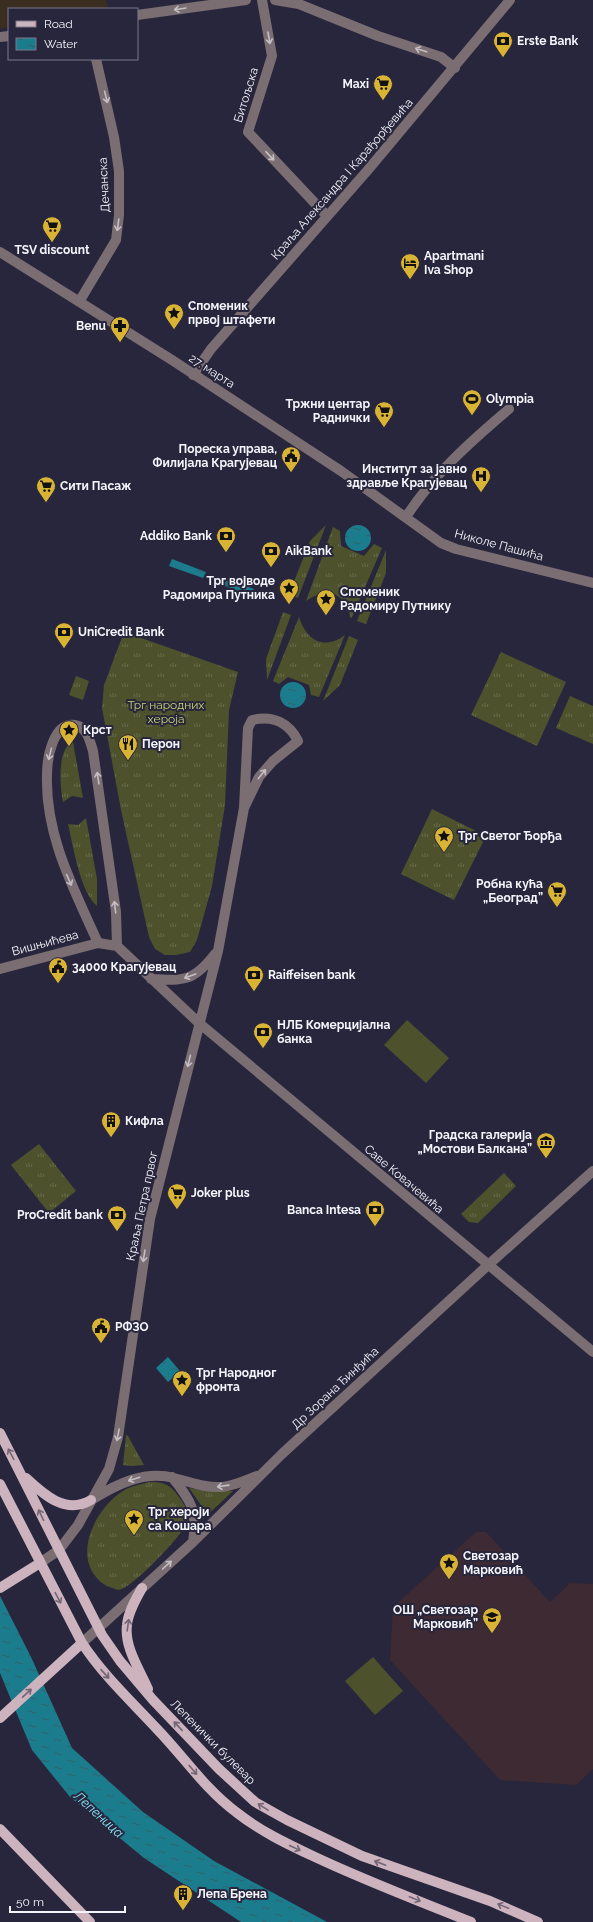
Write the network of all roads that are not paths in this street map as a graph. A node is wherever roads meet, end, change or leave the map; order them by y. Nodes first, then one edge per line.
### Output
1 (246, 0) edge
2 (262, 0) edge
3 (275, 0) edge
4 (510, 0) edge
5 (138, 15) edge
6 (96, 60) edge
7 (454, 68) junction
8 (326, 216) junction
9 (0, 252) edge
10 (79, 302) junction
11 (193, 374) junction
12 (509, 409) dead end
13 (406, 517) junction
14 (593, 583) edge
15 (244, 808) junction
16 (98, 943) junction
17 (117, 946) junction
18 (218, 951) junction
19 (0, 969) edge
20 (151, 979) junction
21 (199, 1024) junction
22 (593, 1171) edge
23 (487, 1266) junction
24 (593, 1352) edge
25 (0, 1434) edge
26 (21, 1474) junction
27 (260, 1475) junction
28 (172, 1477) junction
29 (0, 1484) edge
30 (91, 1500) junction
31 (193, 1542) junction
32 (59, 1550) junction
33 (40, 1563) junction
34 (0, 1588) edge
35 (142, 1588) junction
36 (98, 1628) junction
37 (82, 1643) junction
38 (153, 1700) junction
39 (0, 1718) edge
40 (0, 1829) edge
41 (90, 1922) edge
42 (471, 1922) edge
43 (538, 1922) edge

1 -> 5 street
2 -> 8 street, Битољска
7 -> 3 street
4 - 7 street, Краља Александра I Карађорђевића
6 -> 10 street, Дечанска
7 - 8 street, Краља Александра I Карађорђевића
8 - 11 street, Краља Александра I Карађорђевића
9 - 10 street, 27. марта
10 - 11 street, 27. марта
11 - 13 street, 27. марта
12 - 13 street
13 - 14 street, Николе Пашића
15 -> 15 street
15 - 18 street
16 - 17 street
17 -> 16 street
16 - 19 street, Вишњићева
17 - 20 street
18 -> 20 street
18 - 21 street
20 - 21 street
21 - 23 street, Саве Ковачевића
21 -> 30 street, Краља Петра првог
22 - 23 street, Др Зорана Ђинђића
23 - 24 street, Саве Ковачевића
23 - 27 street, Др Зорана Ђинђића
26 -> 25 main road, Лепенички булевар
26 - 30 main road
32 -> 26 main road, Лепенички булевар
27 -> 28 street
27 - 31 street, Др Зорана Ђинђића
28 -> 30 street
28 - 31 street
29 - 33 main road
30 - 32 street
35 -> 31 street, Др Зорана Ђинђића
32 - 33 street
32 - 36 main road, Лепенички булевар
33 - 34 main road
33 -> 37 main road
35 - 36 street, Др Зорана Ђинђића
38 -> 35 main road
36 - 37 street, Др Зорана Ђинђића
36 - 38 main road, Лепенички булевар
39 -> 37 main road
37 -> 42 main road
43 -> 38 main road, Лепенички булевар
40 - 41 main road

